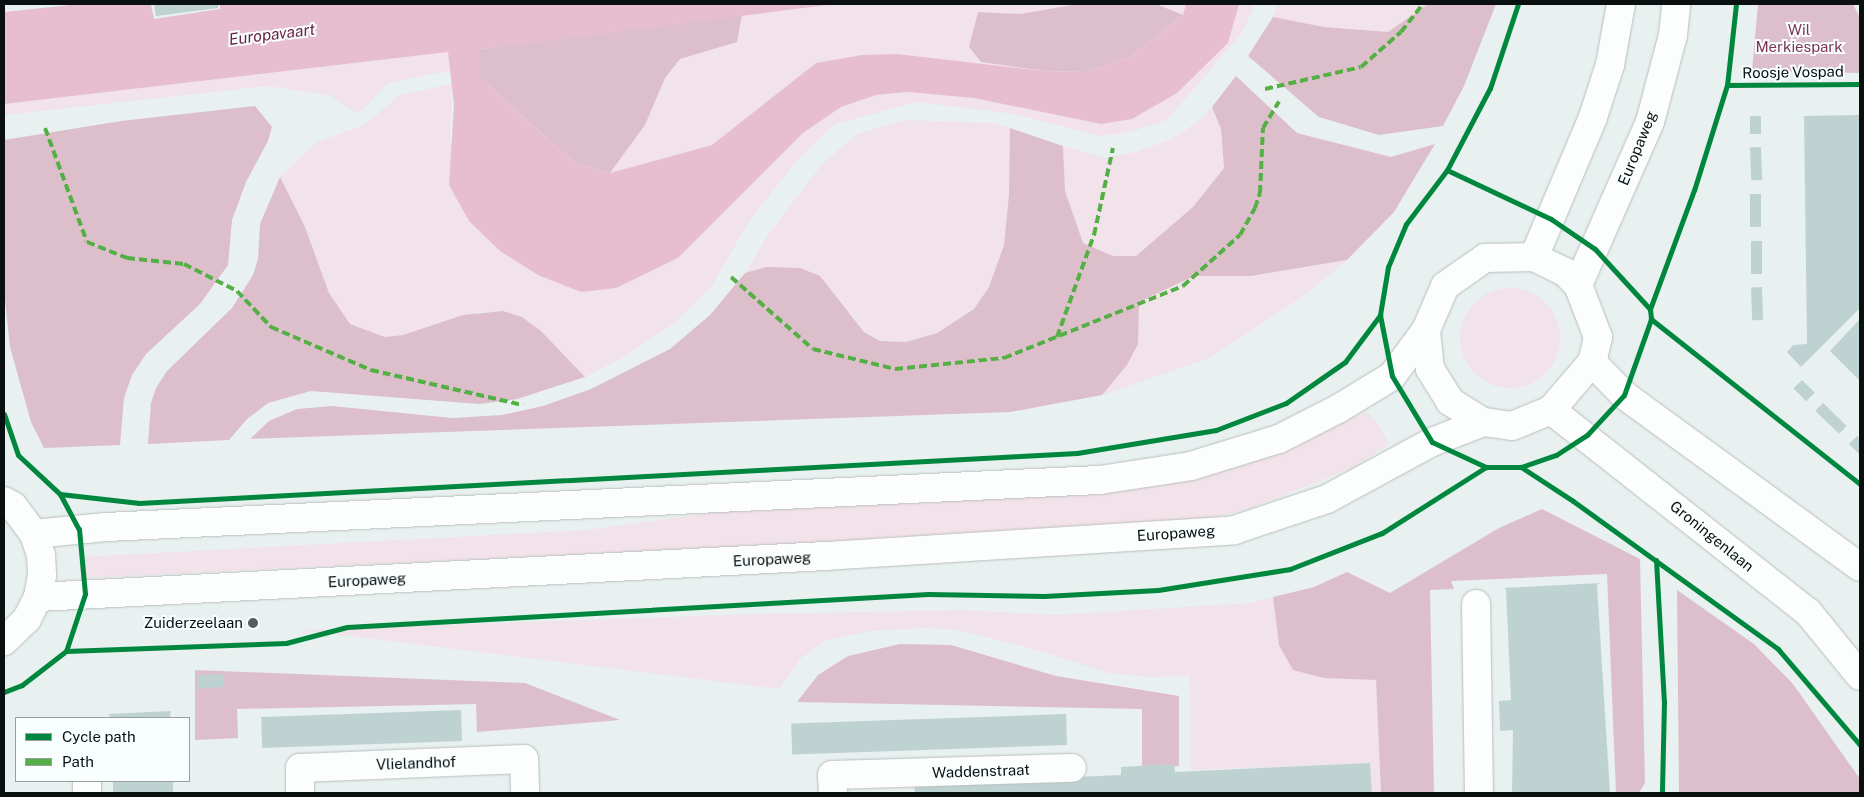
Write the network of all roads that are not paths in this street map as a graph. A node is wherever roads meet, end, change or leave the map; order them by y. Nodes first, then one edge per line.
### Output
1 (1621, 4) edge
2 (1676, 4) edge
3 (1534, 257) junction
4 (1578, 285) junction
5 (1426, 330) junction
6 (1592, 362) junction
7 (1552, 410) junction
8 (1483, 422) junction
9 (4, 501) edge
10 (34, 534) junction
11 (1860, 567) edge
12 (38, 597) junction
13 (1476, 604) dead end
14 (4, 641) edge
15 (1860, 676) edge
16 (1072, 768) dead end
17 (891, 783) edge
18 (300, 793) edge
19 (525, 793) edge
20 (833, 793) edge
21 (1479, 793) edge

1 - 3 main road
2 - 4 main road, Europaweg
3 - 4 main road
3 - 5 main road
4 - 6 main road
5 - 8 main road
5 - 10 main road
6 - 7 main road
6 - 11 main road
7 - 8 main road
7 - 15 main road, Groningenlaan
8 - 12 main road, Europaweg
9 - 10 main road
10 - 12 main road
12 - 14 main road
13 - 21 main road
16 - 17 main road, Waddenstraat
17 - 20 main road, Waddenstraat
18 - 19 main road, Vlielandhof

